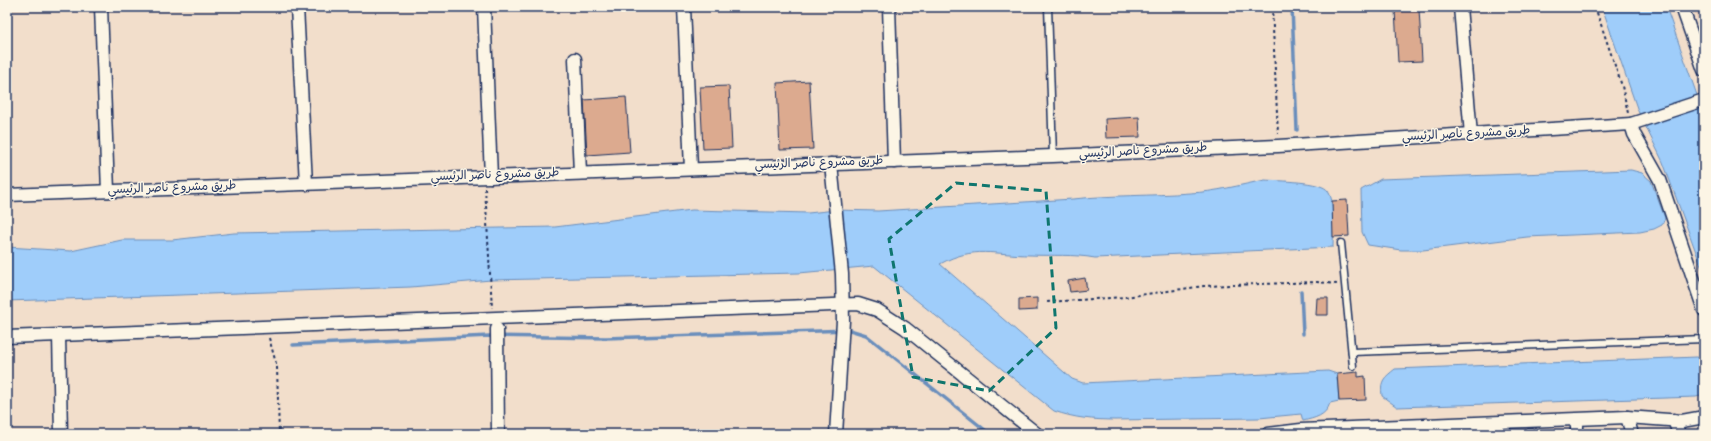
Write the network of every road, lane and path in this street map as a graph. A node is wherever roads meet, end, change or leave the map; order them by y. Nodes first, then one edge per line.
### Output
1 (101, 7) edge
2 (297, 7) edge
3 (484, 7) edge
4 (684, 7) edge
5 (889, 7) edge
6 (1048, 7) edge
7 (1272, 7) edge
8 (1460, 7) edge
9 (1595, 7) edge
10 (1682, 7) edge
11 (575, 59) dead end
12 (1704, 70) edge
13 (1703, 100) edge
14 (1635, 123) junction
15 (1471, 135) junction
16 (1278, 146) junction
17 (1052, 156) junction
18 (894, 162) junction
19 (831, 164) junction
20 (691, 169) junction
21 (580, 173) junction
22 (488, 177) junction
23 (306, 184) junction
24 (108, 191) junction
25 (7, 195) edge
26 (1341, 243) dead end
27 (491, 282) dead end
28 (1345, 286) junction
29 (1047, 302) dead end
30 (843, 304) junction
31 (1704, 310) edge
32 (266, 327) junction
33 (497, 329) dead end
34 (59, 335) junction
35 (7, 337) edge
36 (1704, 339) edge
37 (1352, 352) junction
38 (1353, 366) dead end
39 (1704, 416) edge
40 (1626, 417) junction
41 (1577, 420) junction
42 (1674, 420) junction
43 (1513, 428) edge
44 (1429, 429) edge
45 (1380, 431) edge
46 (61, 434) edge
47 (279, 434) edge
48 (498, 434) edge
49 (836, 434) edge
50 (1037, 434) edge
51 (1268, 434) edge
52 (1577, 434) edge
53 (1632, 434) edge
54 (1679, 434) edge

1 - 24 street
2 - 23 street
3 - 22 street
4 - 20 street
5 - 18 street
6 - 17 lane
7 - 16 path
8 - 15 street
9 - 14 path
10 - 12 street
11 - 21 street
13 - 14 street, طريق مشروع ناصر الرئيسي
14 - 15 street, طريق مشروع ناصر الرئيسي
14 - 31 street
15 - 16 street, طريق مشروع ناصر الرئيسي
16 - 17 street, طريق مشروع ناصر الرئيسي
17 - 18 street, طريق مشروع ناصر الرئيسي
18 - 19 street, طريق مشروع ناصر الرئيسي
19 - 20 street, طريق مشروع ناصر الرئيسي
19 - 30 street
20 - 21 street, طريق مشروع ناصر الرئيسي
21 - 22 street, طريق مشروع ناصر الرئيسي
22 - 23 street, طريق مشروع ناصر الرئيسي
22 - 27 path
23 - 24 street, طريق مشروع ناصر الرئيسي
24 - 25 street, طريق مشروع ناصر الرئيسي
26 - 28 lane
28 - 29 path
28 - 37 lane
30 - 32 street
30 - 49 street
30 - 50 street
32 - 34 street
32 - 47 path
33 - 48 street
34 - 35 street
34 - 46 street
36 - 37 lane
37 - 38 lane
39 - 42 street
40 - 41 street
40 - 42 street
40 - 53 street
41 - 43 street
41 - 52 street
42 - 54 street
43 - 44 street
44 - 45 street
45 - 51 street

